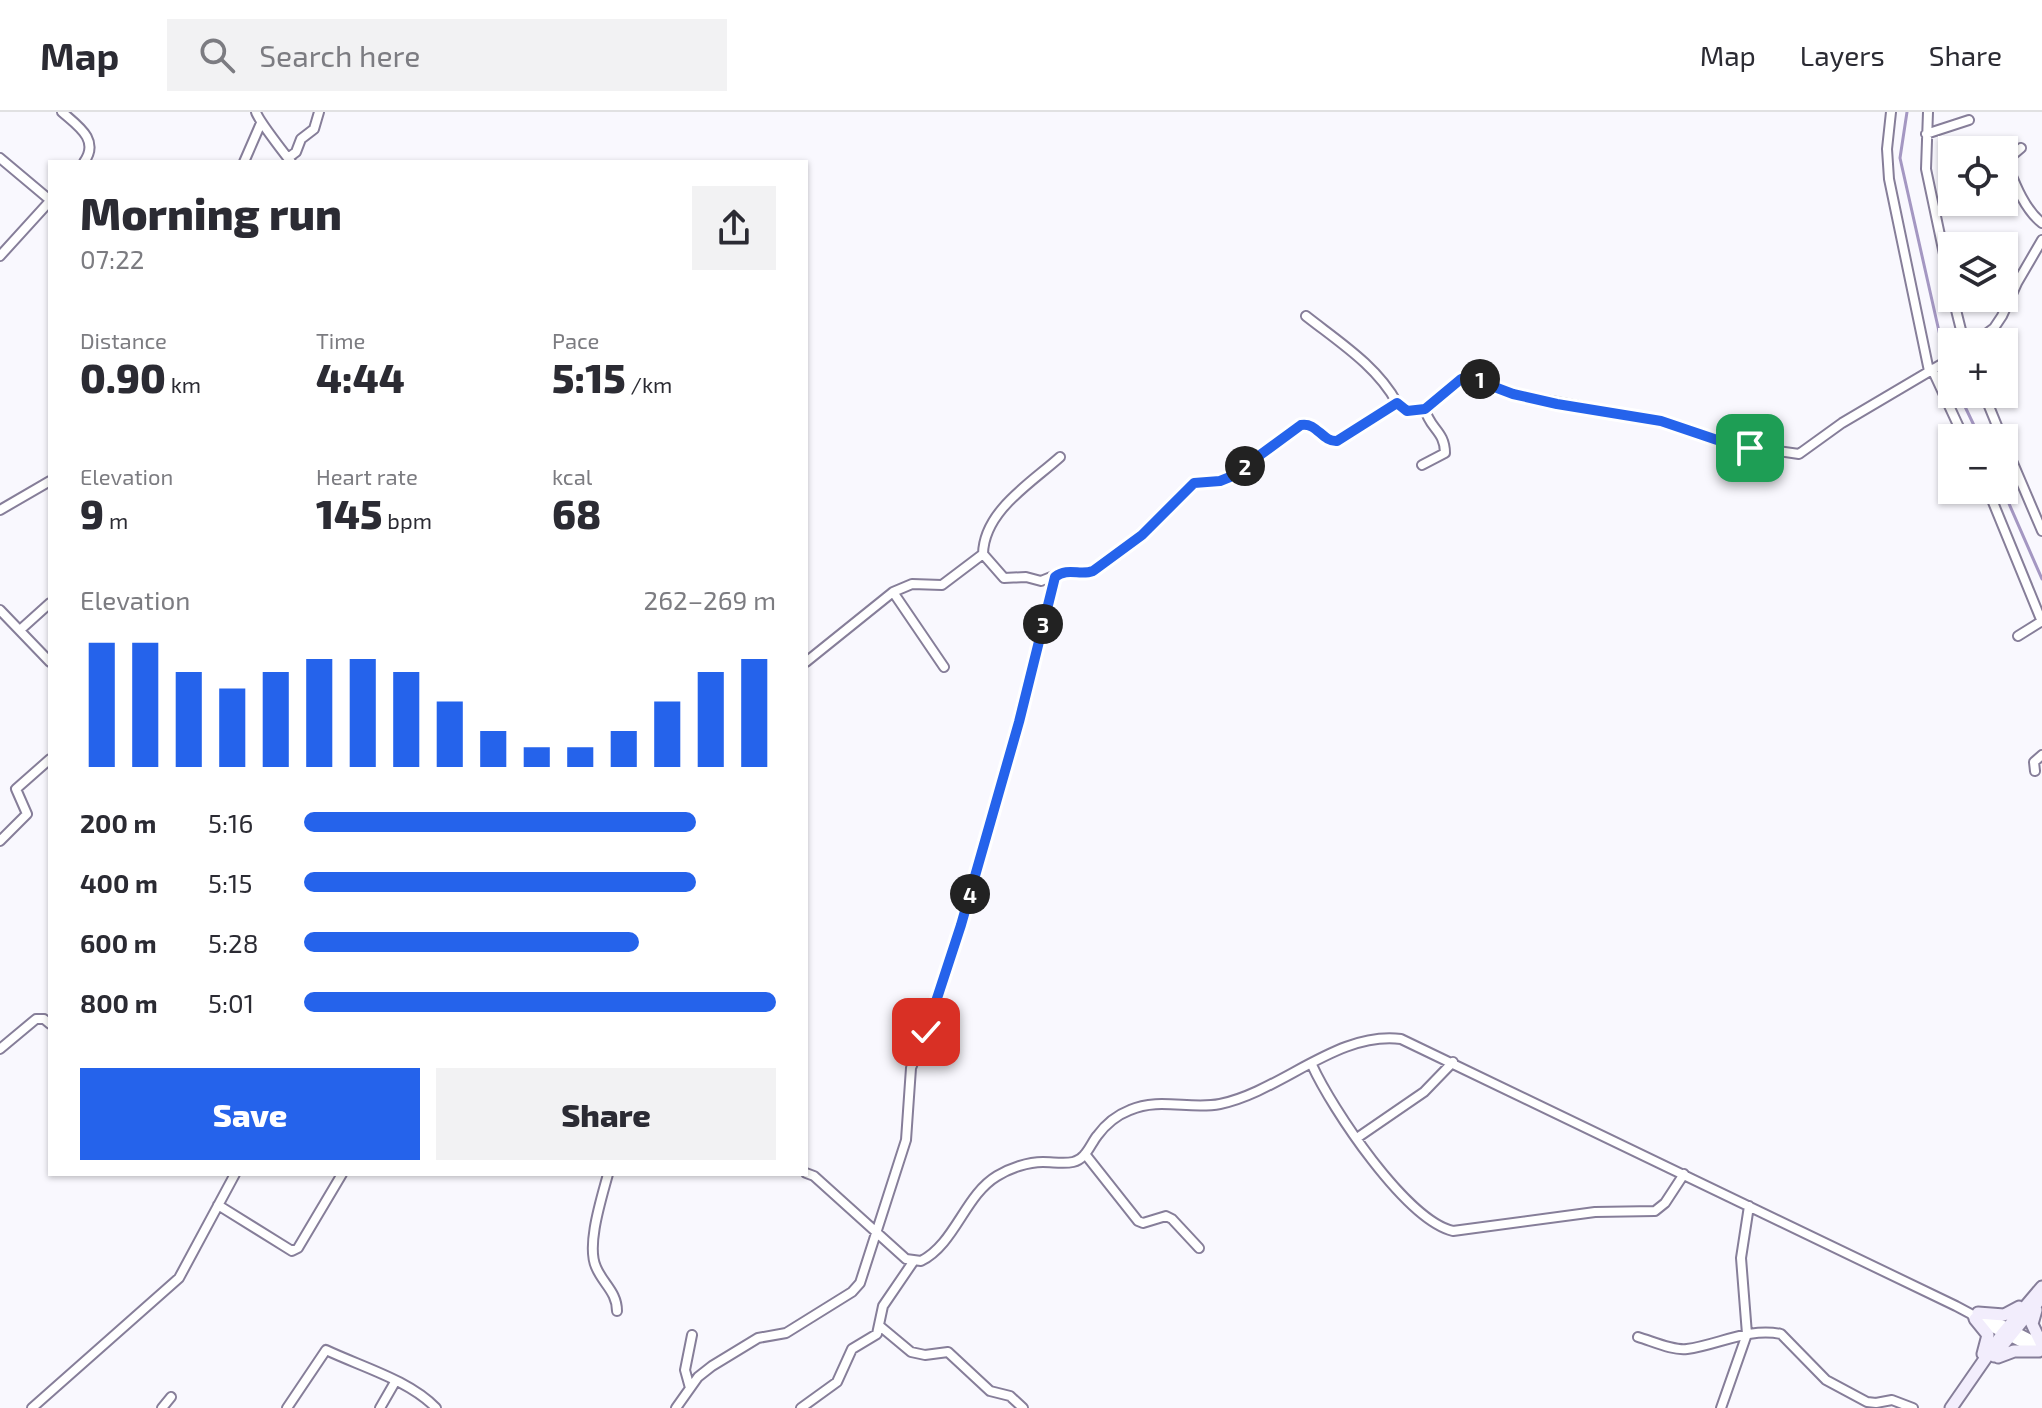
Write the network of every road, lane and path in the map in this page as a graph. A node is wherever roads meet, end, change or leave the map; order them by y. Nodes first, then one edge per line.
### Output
1 (62, 112) edge
2 (256, 112) edge
3 (319, 112) edge
4 (1891, 112) edge
5 (1928, 112) edge
6 (1969, 120) dead end
7 (261, 123) junction
8 (1926, 134) junction
9 (2021, 148) dead end
10 (0, 158) edge
11 (85, 160) edge
12 (245, 160) edge
13 (289, 160) edge
14 (48, 198) edge
15 (48, 202) edge
16 (2042, 223) edge
17 (1939, 232) edge
18 (2042, 240) edge
19 (0, 256) edge
20 (1306, 316) dead end
21 (1994, 328) edge
22 (1938, 366) edge
23 (1932, 369) junction
24 (1397, 403) junction
25 (1425, 409) junction
26 (1958, 424) edge
27 (1060, 457) dead end
28 (1422, 465) dead end
29 (2018, 475) edge
30 (48, 482) edge
31 (1994, 504) edge
32 (0, 510) edge
33 (2042, 531) edge
34 (979, 557) junction
35 (1055, 577) junction
36 (893, 592) junction
37 (48, 605) edge
38 (0, 610) edge
39 (2042, 621) edge
40 (20, 630) junction
41 (2018, 636) dead end
42 (48, 660) edge
43 (808, 660) edge
44 (944, 667) dead end
45 (2042, 755) edge
46 (48, 761) edge
47 (2035, 771) dead end
48 (0, 841) edge
49 (48, 1022) edge
50 (0, 1049) edge
51 (1453, 1062) junction
52 (1312, 1065) junction
53 (1357, 1138) junction
54 (1085, 1154) junction
55 (808, 1174) edge
56 (1684, 1174) junction
57 (234, 1176) edge
58 (341, 1176) edge
59 (607, 1176) edge
60 (218, 1205) junction
61 (1749, 1206) junction
62 (876, 1230) junction
63 (1199, 1248) dead end
64 (913, 1262) junction
65 (2041, 1293) edge
66 (617, 1311) dead end
67 (1975, 1315) junction
68 (881, 1327) junction
69 (2009, 1332) junction
70 (1747, 1334) junction
71 (692, 1335) dead end
72 (1638, 1337) dead end
73 (2041, 1348) edge
74 (1978, 1372) junction
75 (395, 1382) junction
76 (690, 1388) junction
77 (171, 1397) dead end
78 (679, 1407) edge
79 (32, 1408) edge
80 (162, 1408) edge
81 (287, 1408) edge
82 (380, 1408) edge
83 (436, 1408) edge
84 (801, 1408) edge
85 (1023, 1408) edge
86 (1721, 1408) edge
87 (1913, 1408) edge
88 (1951, 1408) edge

1 - 11 street
2 - 7 street
3 - 13 street
4 - 23 street
5 - 8 street
6 - 8 street
7 - 12 street
7 - 13 street
8 - 17 street
9 - 16 street
10 - 14 street
15 - 19 street
18 - 21 street
20 - 24 street
22 - 23 street
23 - 25 street
23 - 26 street
24 - 25 street
24 - 35 street
25 - 28 street
27 - 34 street
29 - 33 street
30 - 32 street
31 - 39 street
34 - 35 street
34 - 36 street
35 - 62 street
36 - 43 street
36 - 44 street
37 - 40 street
38 - 40 street
39 - 41 street
40 - 42 street
45 - 47 street
46 - 48 street
49 - 50 street
51 - 52 street
51 - 53 street
51 - 56 street
52 - 53 street
52 - 54 street
53 - 56 street
54 - 63 street
54 - 64 street
55 - 62 street
56 - 61 street
57 - 60 street
58 - 60 street
59 - 66 street
60 - 79 street
61 - 67 street
61 - 70 street
62 - 64 street
62 - 76 street
64 - 68 street
65 - 67 street
65 - 69 street
65 - 73 street
67 - 69 street
67 - 74 street
68 - 84 street
68 - 85 street
69 - 73 street
69 - 74 street
70 - 72 street
70 - 86 street
70 - 87 street
71 - 76 street
73 - 74 street
74 - 88 street
75 - 81 street
75 - 82 street
75 - 83 street
76 - 78 street
77 - 80 street

